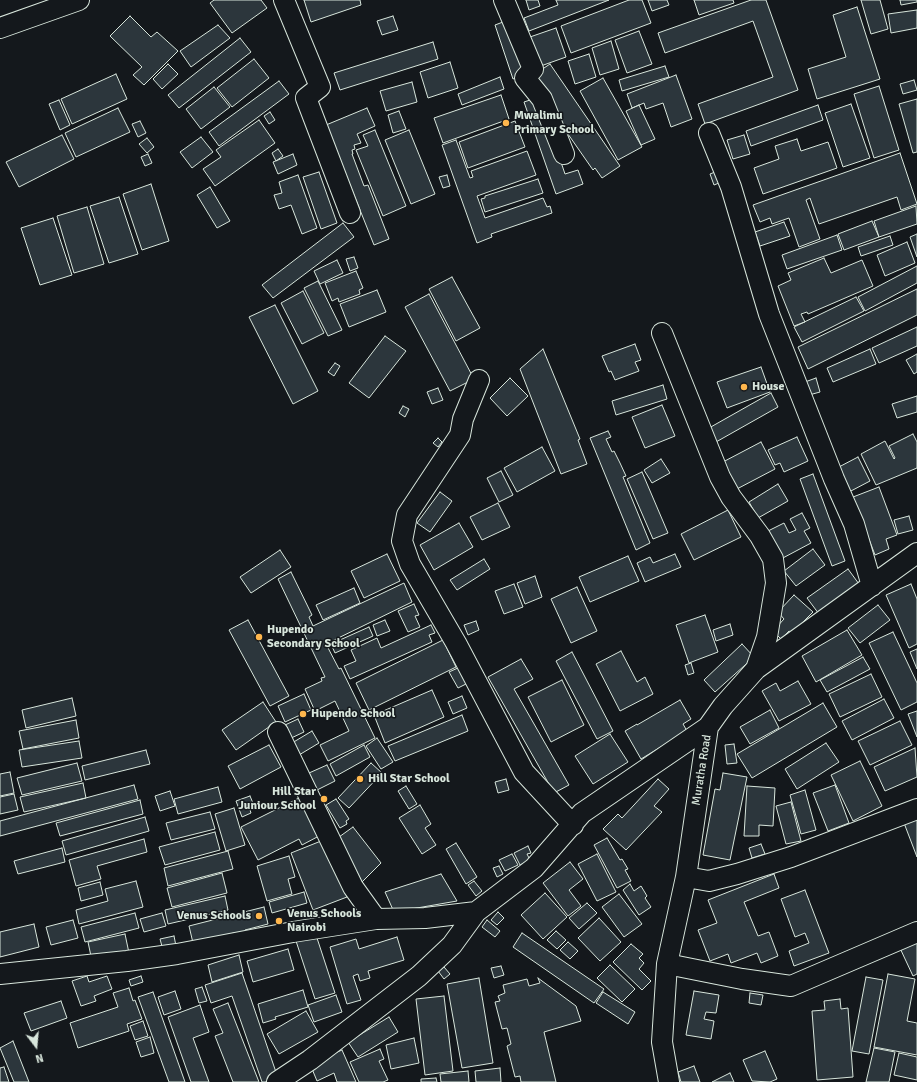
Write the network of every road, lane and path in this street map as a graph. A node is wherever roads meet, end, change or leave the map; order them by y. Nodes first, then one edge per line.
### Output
1 (79, 0) edge
2 (284, 0) edge
3 (504, 0) edge
4 (0, 28) edge
5 (709, 133) dead end
6 (564, 154) dead end
7 (350, 213) dead end
8 (662, 333) dead end
9 (479, 380) dead end
10 (917, 553) edge
11 (872, 586) junction
12 (756, 669) junction
13 (708, 727) junction
14 (278, 732) dead end
15 (917, 809) edge
16 (573, 825) junction
17 (686, 877) junction
18 (476, 912) junction
19 (376, 919) junction
20 (917, 932) edge
21 (667, 964) junction
22 (0, 974) edge
23 (277, 1082) edge
24 (669, 1082) edge

1 - 4 street
2 - 7 street
3 - 6 street
5 - 11 street
8 - 12 street
9 - 16 street
10 - 11 street, Muratha Road
11 - 12 street, Muratha Road
12 - 13 street, Muratha Road
13 - 16 street
13 - 17 street, Muratha Road
14 - 19 street
15 - 17 street
16 - 18 street
17 - 21 street, Muratha Road
18 - 19 street
18 - 23 street
19 - 22 street
20 - 21 street
21 - 24 street, Muratha Road

